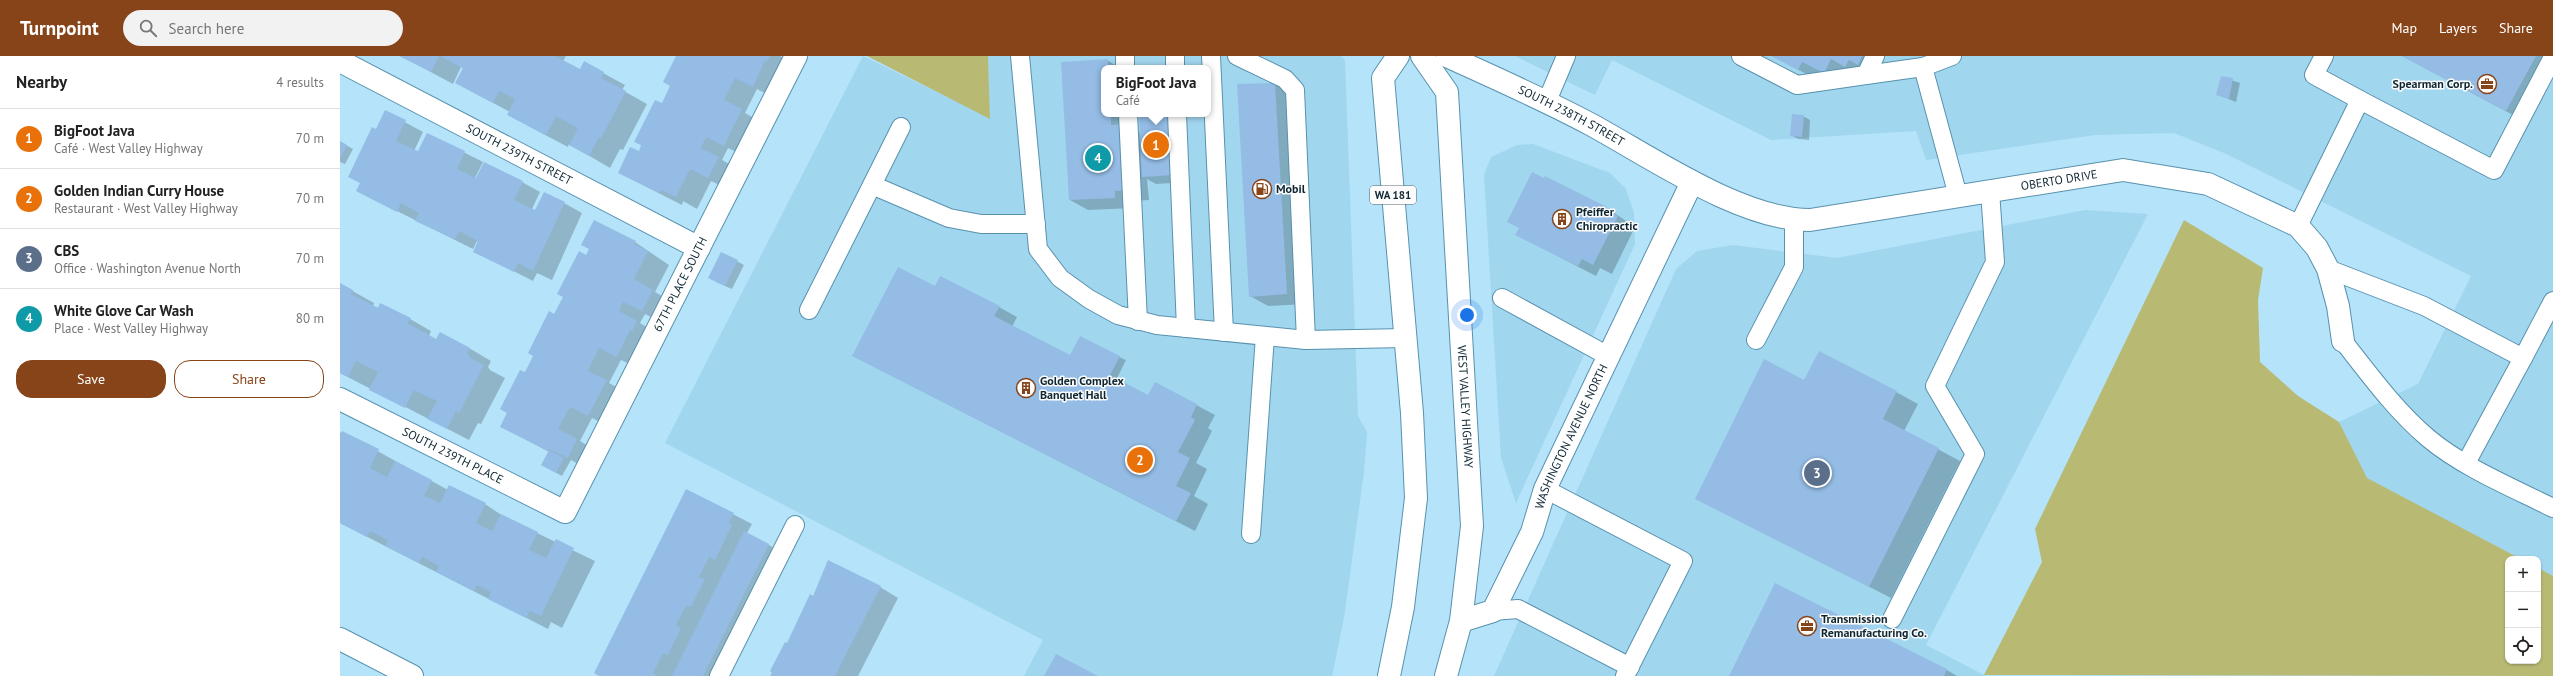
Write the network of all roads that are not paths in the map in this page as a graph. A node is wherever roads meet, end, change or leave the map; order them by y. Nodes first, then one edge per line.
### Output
1 (796, 56) edge
2 (1020, 56) edge
3 (1211, 56) edge
4 (1237, 56) edge
5 (1398, 56) edge
6 (1422, 56) edge
7 (1447, 56) edge
8 (1566, 56) edge
9 (1741, 56) edge
10 (1875, 56) edge
11 (1952, 56) edge
12 (2324, 56) edge
13 (2553, 57) edge
14 (340, 61) edge
15 (1923, 67) junction
16 (1866, 75) junction
17 (2360, 100) junction
18 (1546, 101) junction
19 (1128, 117) edge
20 (1177, 117) edge
21 (901, 127) dead end
22 (1692, 182) junction
23 (872, 185) junction
24 (1990, 191) junction
25 (1958, 196) junction
26 (1794, 220) junction
27 (1036, 224) junction
28 (2298, 226) junction
29 (699, 248) junction
30 (2328, 270) junction
31 (1502, 298) dead end
32 (2553, 301) edge
33 (809, 310) dead end
34 (1138, 320) junction
35 (1186, 328) junction
36 (1224, 332) junction
37 (1265, 336) junction
38 (1405, 338) junction
39 (1306, 340) junction
40 (1756, 340) dead end
41 (2342, 341) joint
42 (1610, 357) junction
43 (2523, 358) junction
44 (340, 399) edge
45 (2466, 463) junction
46 (1545, 489) junction
47 (2553, 508) edge
48 (565, 512) joint
49 (795, 525) dead end
50 (1251, 534) dead end
51 (1493, 611) junction
52 (1892, 619) dead end
53 (1461, 621) junction
54 (340, 639) edge
55 (1627, 672) edge
56 (412, 676) edge
57 (719, 676) edge
58 (1389, 676) edge
59 (1446, 676) edge

1 - 29 street, 67TH PLACE SOUTH
2 - 27 lane
3 - 36 lane
4 - 39 lane
5 - 38 street, WA 181
6 - 53 street, WEST VALLEY HIGHWAY
7 - 18 street, SOUTH 238TH STREET
8 - 18 lane
9 - 16 lane
10 - 16 lane
11 - 15 lane
12 - 17 lane
13 - 17 lane
14 - 29 street, SOUTH 239TH STREET
15 - 16 lane
15 - 25 lane
17 - 28 lane
18 - 22 street, SOUTH 238TH STREET
19 - 34 lane
20 - 35 lane
21 - 23 lane
22 - 26 street, OBERTO DRIVE
22 - 42 street, WASHINGTON AVENUE NORTH
23 - 27 lane
23 - 33 lane
24 - 25 street, OBERTO DRIVE
24 - 28 street, OBERTO DRIVE
24 - 52 lane
25 - 26 street, OBERTO DRIVE
26 - 40 lane
27 - 34 lane
28 - 30 street, OBERTO DRIVE
29 - 48 street, 67TH PLACE SOUTH
30 - 41 street, OBERTO DRIVE
30 - 43 lane
31 - 42 lane
32 - 43 lane
34 - 35 lane
35 - 36 lane
36 - 37 lane
37 - 39 lane
37 - 50 lane
38 - 39 lane
38 - 58 street
41 - 45 lane
42 - 46 street, WASHINGTON AVENUE NORTH
43 - 45 lane
44 - 48 street, SOUTH 239TH PLACE
45 - 47 lane
46 - 51 street, WASHINGTON AVENUE NORTH
46 - 55 lane
49 - 57 lane
51 - 53 street
51 - 55 lane
53 - 59 street
54 - 56 street

